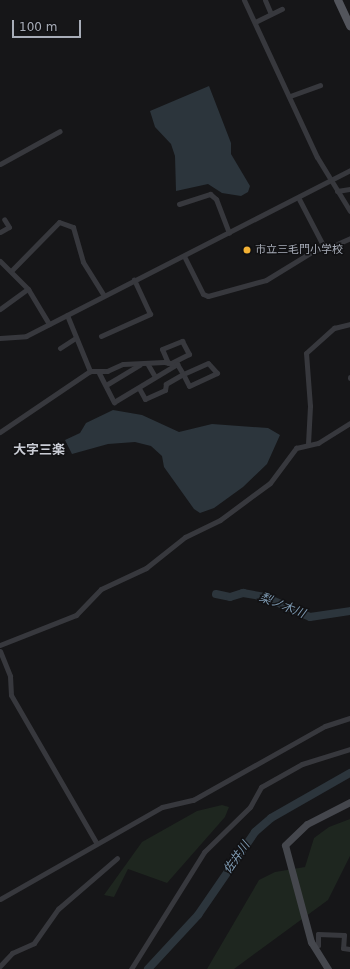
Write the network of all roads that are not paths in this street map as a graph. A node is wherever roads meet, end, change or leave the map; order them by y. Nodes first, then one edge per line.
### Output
1 (244, 0) edge
2 (265, 0) edge
3 (338, 0) edge
4 (282, 9) dead end
5 (271, 14) junction
6 (255, 22) junction
7 (350, 25) edge
8 (320, 85) dead end
9 (290, 96) junction
10 (60, 131) dead end
11 (0, 164) edge
12 (350, 170) edge
13 (329, 180) junction
14 (350, 189) edge
15 (337, 191) junction
16 (299, 198) junction
17 (179, 204) dead end
18 (350, 211) edge
19 (4, 219) dead end
20 (0, 232) edge
21 (229, 233) junction
22 (350, 238) edge
23 (325, 249) junction
24 (184, 256) junction
25 (0, 261) edge
26 (12, 270) junction
27 (134, 280) junction
28 (28, 289) junction
29 (104, 295) junction
30 (0, 309) edge
31 (67, 315) junction
32 (49, 324) junction
33 (350, 324) edge
34 (0, 335) edge
35 (101, 336) dead end
36 (74, 339) junction
37 (60, 348) dead end
38 (147, 363) junction
39 (172, 363) junction
40 (140, 364) junction
41 (90, 371) junction
42 (99, 373) junction
43 (183, 374) junction
44 (155, 378) junction
45 (106, 385) junction
46 (139, 388) junction
47 (350, 423) edge
48 (0, 432) edge
49 (308, 444) junction
50 (0, 645) edge
51 (0, 651) edge
52 (350, 718) edge
53 (350, 750) edge
54 (350, 802) edge
55 (96, 842) junction
56 (117, 858) dead end
57 (0, 899) edge
58 (313, 945) junction
59 (350, 949) edge
60 (0, 966) edge
61 (131, 969) edge
62 (328, 969) edge

1 - 6 street
2 - 5 street
3 - 7 main road
4 - 5 street
5 - 6 street
6 - 9 street
8 - 9 street
9 - 13 street
10 - 11 street
12 - 13 street
13 - 15 street
13 - 16 street
14 - 15 street
15 - 18 street
16 - 21 street
16 - 23 street
17 - 21 street
19 - 20 street
21 - 24 street
22 - 23 street
23 - 24 street
24 - 27 street
25 - 26 street
26 - 28 street
26 - 29 street
27 - 29 street
27 - 35 street
28 - 30 street
28 - 32 street
29 - 31 street
31 - 32 street
31 - 36 street
32 - 34 street
33 - 49 street
36 - 37 street
36 - 41 street
38 - 39 street
38 - 40 street
38 - 44 street
39 - 39 street
39 - 43 street
39 - 44 street
40 - 42 street
40 - 45 street
41 - 42 street
41 - 48 street
42 - 45 street
43 - 43 street
43 - 46 street
44 - 46 street
45 - 46 street
47 - 49 street
49 - 50 street
51 - 55 street
52 - 55 street
53 - 61 street
54 - 58 street
55 - 57 street
56 - 60 street
58 - 59 street
58 - 62 street

